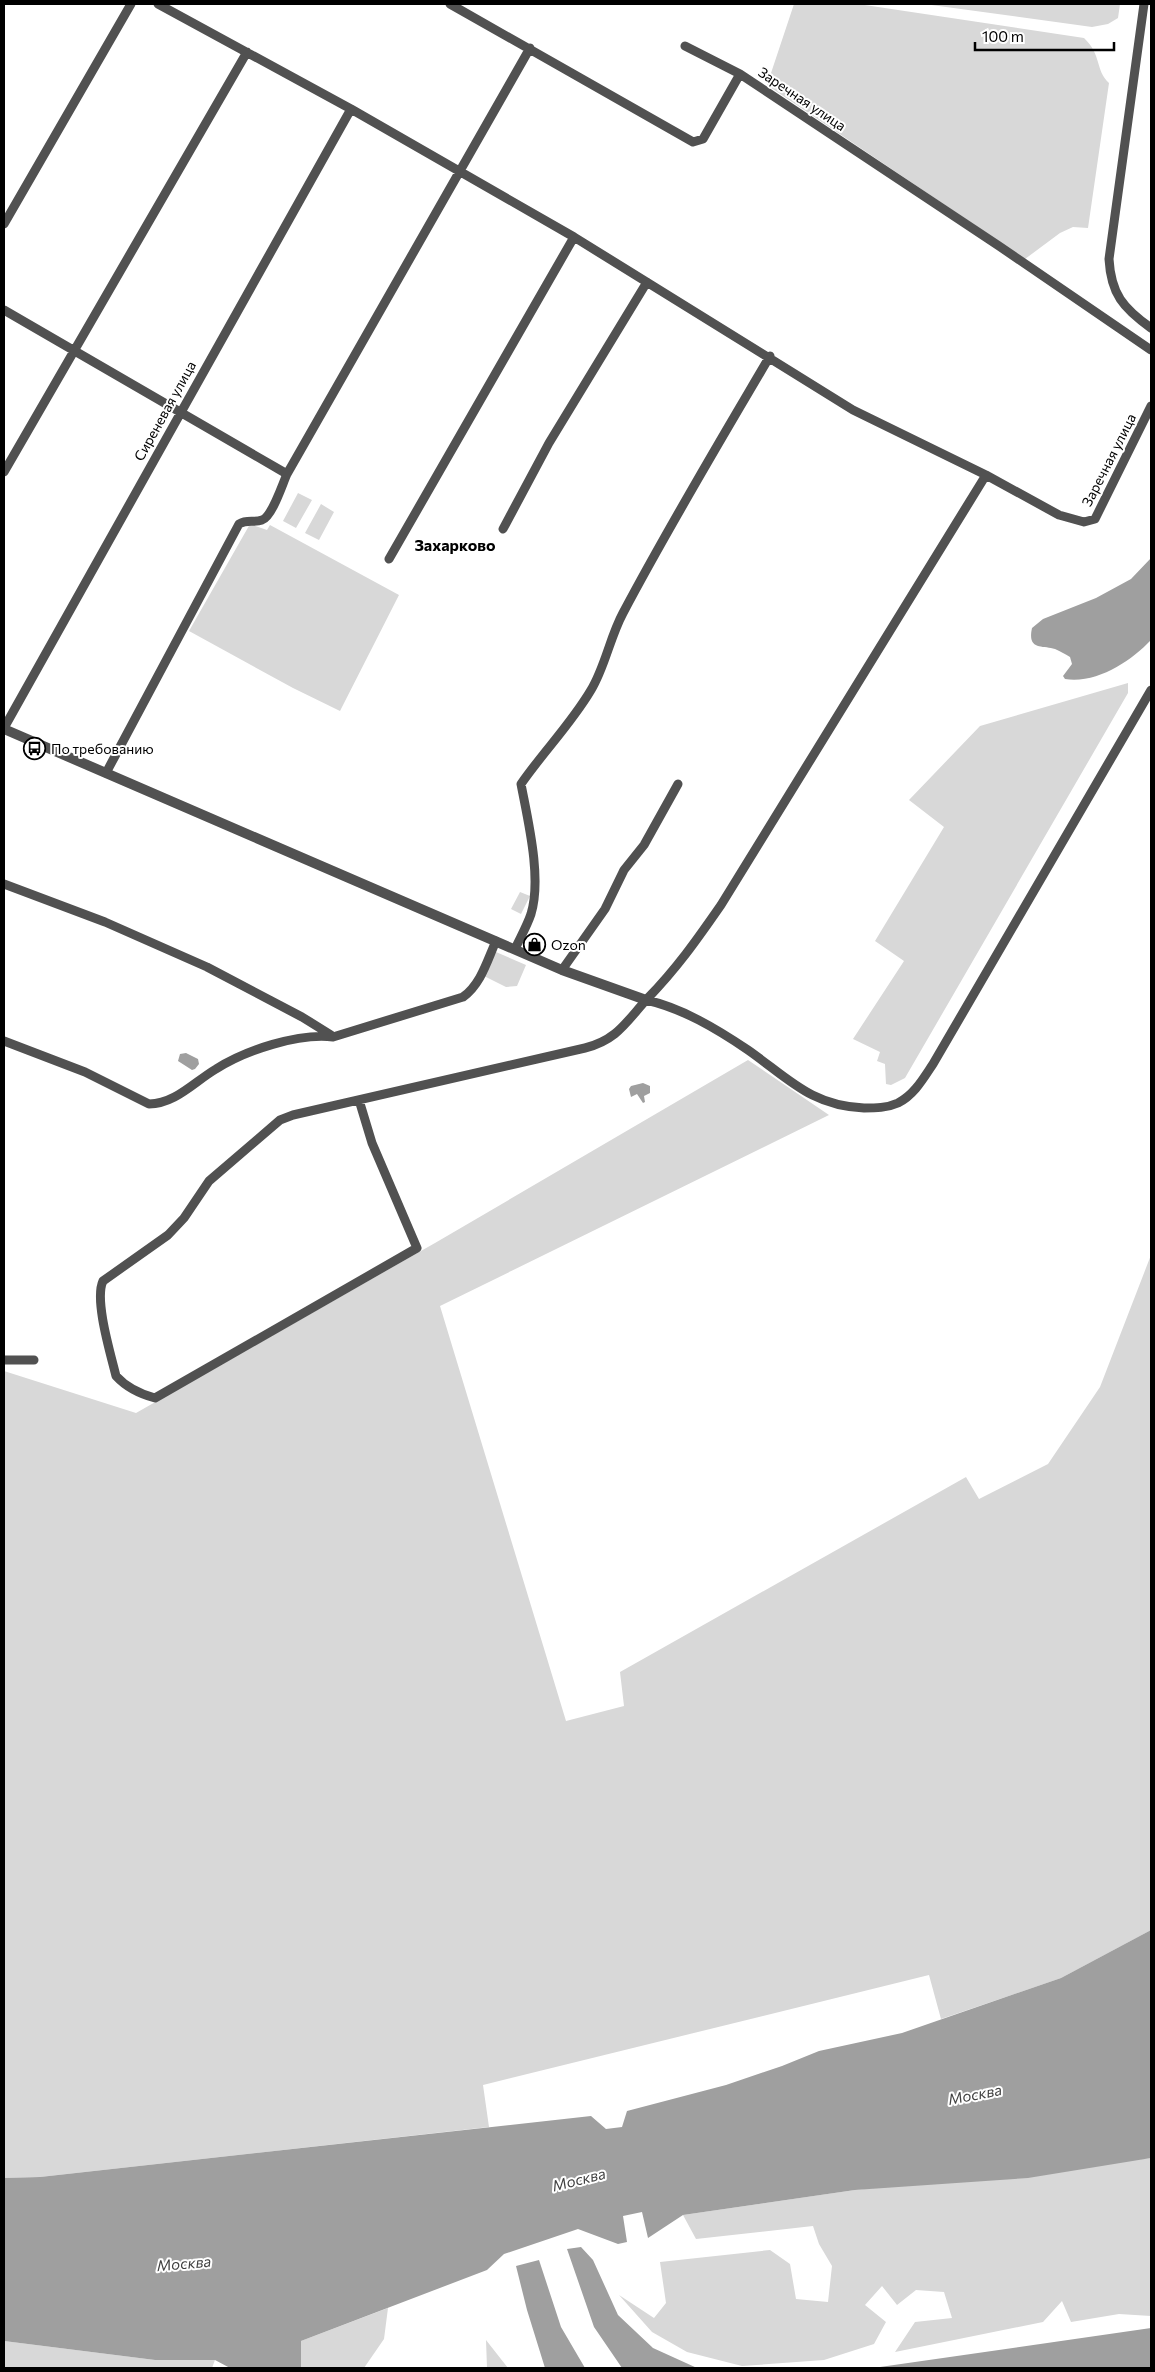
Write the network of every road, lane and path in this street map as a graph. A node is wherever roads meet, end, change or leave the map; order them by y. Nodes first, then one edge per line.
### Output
1 (131, 4) edge
2 (158, 4) edge
3 (450, 4) edge
4 (1144, 4) edge
5 (169, 6) edge
6 (686, 46) dead end
7 (530, 48) junction
8 (247, 52) junction
9 (740, 74) junction
10 (351, 109) junction
11 (458, 172) junction
12 (4, 224) edge
13 (574, 237) junction
14 (647, 282) junction
15 (4, 310) edge
16 (1151, 328) edge
17 (1151, 350) edge
18 (73, 352) junction
19 (770, 356) junction
20 (1151, 406) edge
21 (180, 411) junction
22 (4, 472) edge
23 (287, 474) junction
24 (986, 475) junction
25 (503, 529) dead end
26 (389, 559) dead end
27 (1151, 690) edge
28 (4, 728) edge
29 (106, 773) junction
30 (678, 784) dead end
31 (4, 884) edge
32 (496, 941) junction
33 (515, 949) junction
34 (562, 970) junction
35 (646, 1000) junction
36 (333, 1037) junction
37 (4, 1041) edge
38 (359, 1100) junction
39 (4, 1360) edge
40 (34, 1360) dead end

1 - 12 street
2 - 5 street, Заречная улица
3 - 7 street, Заречная улица
4 - 16 street
5 - 8 street, Заречная улица
6 - 9 street
7 - 9 street, Заречная улица
7 - 11 street
8 - 10 street, Заречная улица
8 - 18 street
9 - 17 street, Заречная улица
10 - 11 street, Заречная улица
10 - 21 street, Сиреневая улица
11 - 13 street, Заречная улица
11 - 23 street
13 - 14 street, Заречная улица
13 - 26 street
14 - 19 street, Заречная улица
14 - 25 street
15 - 18 street
18 - 21 street
18 - 22 street
19 - 24 street, Заречная улица
19 - 33 street
20 - 24 street, Заречная улица
21 - 23 street
21 - 28 street, Сиреневая улица
23 - 29 street
24 - 35 street
27 - 35 street
28 - 29 street
29 - 32 street
30 - 34 street
31 - 36 street
32 - 33 street
32 - 36 street
33 - 34 street
34 - 35 street
35 - 38 street
36 - 37 street
38 - 38 street
39 - 40 street

